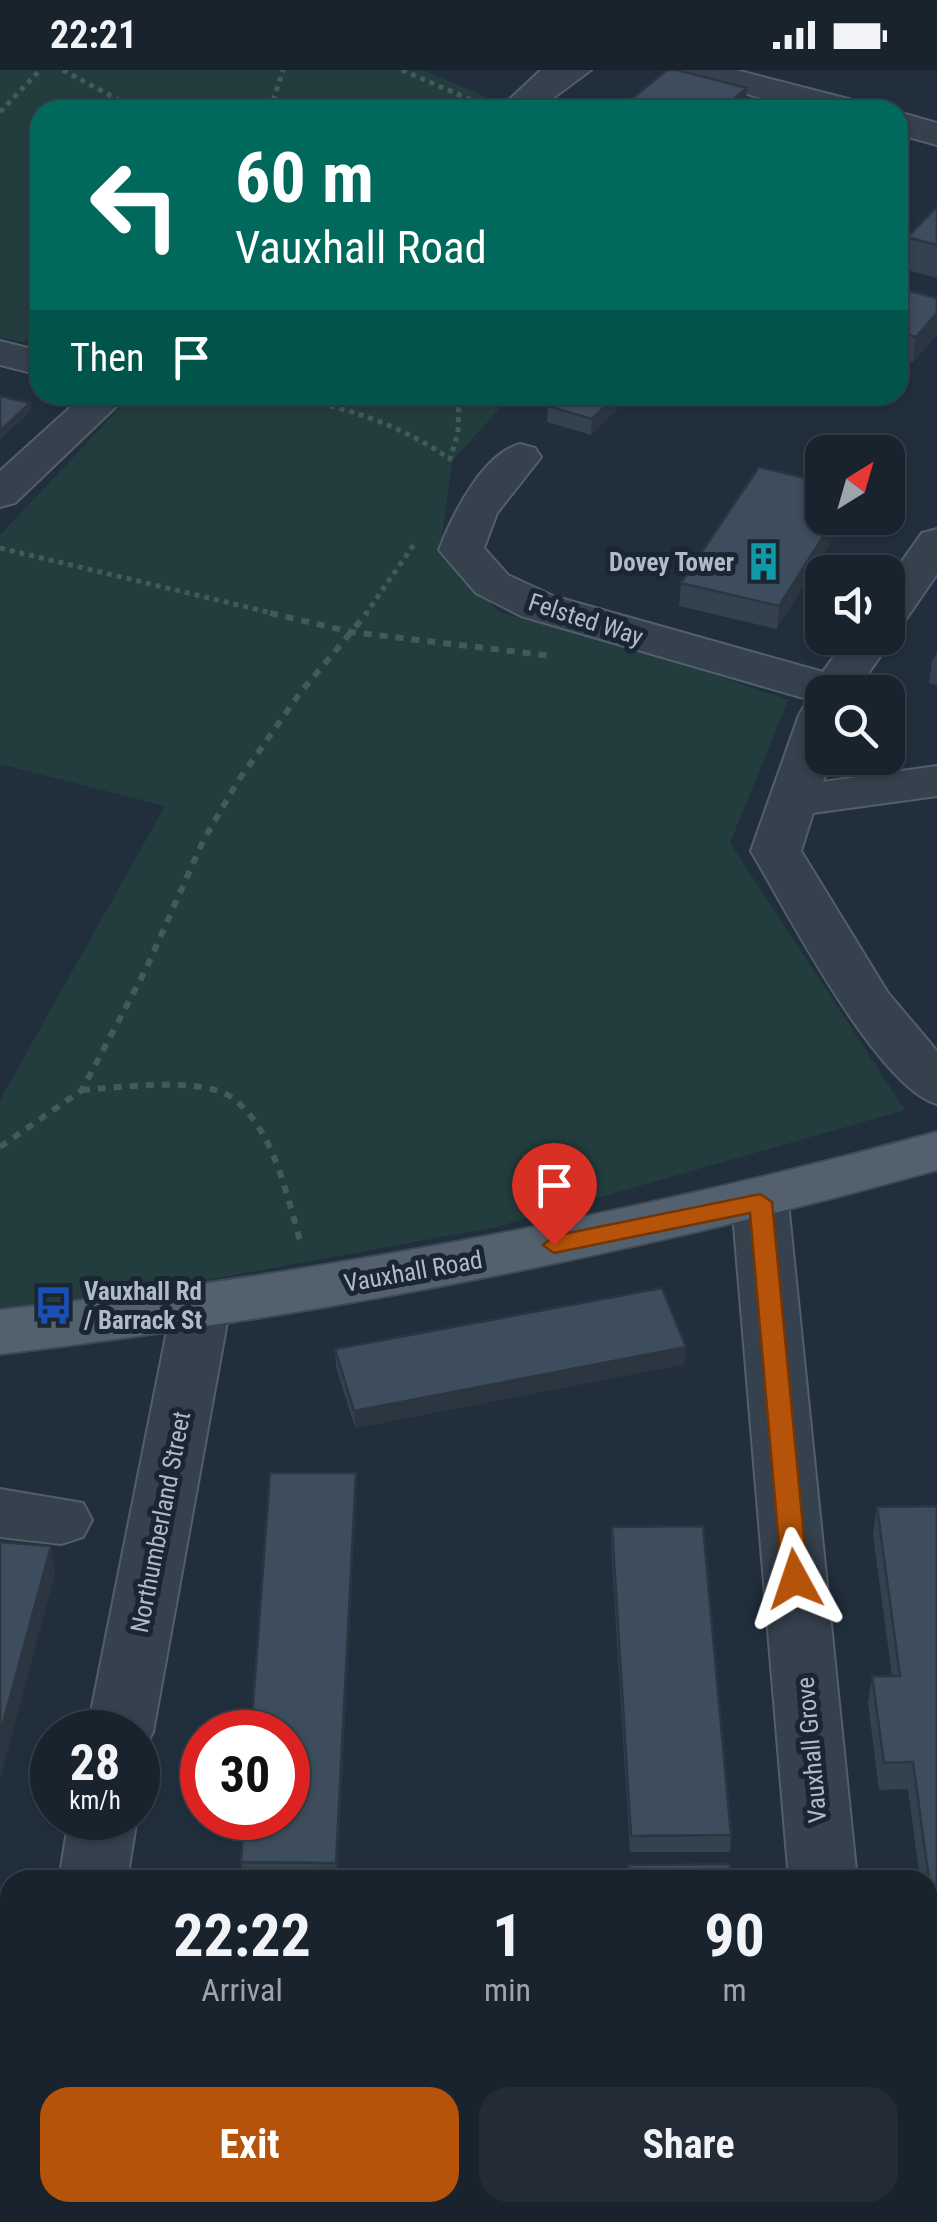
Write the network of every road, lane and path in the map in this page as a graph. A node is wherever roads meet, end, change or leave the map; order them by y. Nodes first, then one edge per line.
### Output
1 (40, 70) edge
2 (62, 70) edge
3 (283, 70) edge
4 (402, 70) edge
5 (574, 70) edge
6 (696, 70) edge
7 (118, 100) edge
8 (273, 100) edge
9 (470, 100) edge
10 (528, 100) edge
11 (809, 100) edge
12 (0, 112) edge
13 (908, 127) edge
14 (937, 134) edge
15 (0, 353) edge
16 (30, 360) edge
17 (97, 405) edge
18 (323, 405) edge
19 (459, 405) edge
20 (520, 457) dead end
21 (450, 459) junction
22 (445, 475) dead end
23 (0, 494) edge
24 (422, 532) dead end
25 (0, 548) edge
26 (930, 562) edge
27 (905, 592) edge
28 (351, 632) junction
29 (567, 658) dead end
30 (805, 691) edge
31 (805, 769) edge
32 (937, 780) edge
33 (793, 802) junction
34 (937, 1086) edge
35 (82, 1090) junction
36 (0, 1147) edge
37 (937, 1151) edge
38 (760, 1202) junction
39 (314, 1288) junction
40 (200, 1310) junction
41 (0, 1332) edge
42 (0, 1513) edge
43 (60, 1520) dead end
44 (124, 1710) edge
45 (99, 1840) edge
46 (95, 1870) edge
47 (821, 1870) edge

1 - 12 path
2 - 7 path
3 - 8 path
4 - 9 path
5 - 10 street
6 - 11 street
13 - 14 street
15 - 16 street
17 - 23 street
18 - 21 path
19 - 21 path
20 - 30 street, Felsted Way
21 - 22 path
24 - 28 path
25 - 28 path
26 - 27 street
28 - 29 path
28 - 35 path
31 - 33 street
32 - 33 street
33 - 34 street
35 - 36 path
35 - 39 path
37 - 38 main road, Vauxhall Road
38 - 39 main road, Vauxhall Road
38 - 47 street, Vauxhall Grove
39 - 40 main road, Vauxhall Road
40 - 41 main road, Vauxhall Road
40 - 44 street, Northumberland Street
42 - 43 street
45 - 46 street

